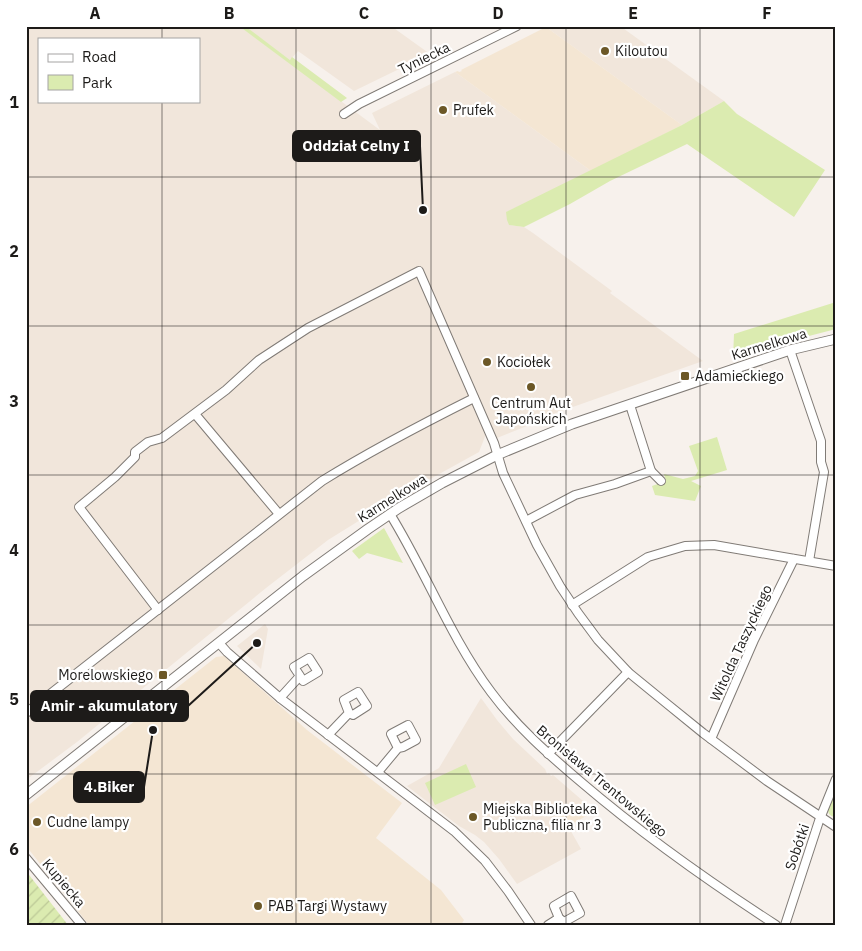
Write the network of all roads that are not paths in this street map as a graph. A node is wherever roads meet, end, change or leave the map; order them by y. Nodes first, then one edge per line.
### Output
1 (517, 26) edge
2 (344, 114) dead end
3 (836, 339) edge
4 (790, 350) junction
5 (474, 398) junction
6 (630, 405) junction
7 (195, 414) junction
8 (497, 455) junction
9 (651, 470) junction
10 (661, 481) dead end
11 (279, 514) junction
12 (390, 514) junction
13 (526, 521) junction
14 (794, 559) junction
15 (809, 561) junction
16 (836, 566) edge
17 (572, 605) junction
18 (158, 610) junction
19 (219, 643) junction
20 (628, 672) junction
21 (300, 676) dead end
22 (280, 698) junction
23 (26, 713) edge
24 (349, 713) dead end
25 (328, 735) junction
26 (711, 738) junction
27 (398, 748) dead end
28 (548, 754) junction
29 (378, 772) junction
30 (836, 779) edge
31 (26, 796) edge
32 (820, 817) junction
33 (836, 827) edge
34 (26, 858) edge
35 (559, 918) dead end
36 (82, 925) edge
37 (531, 925) edge
38 (548, 925) edge
39 (776, 925) edge
40 (785, 925) edge

1 - 2 street, Tyniecka
3 - 4 street, Karmelkowa
4 - 6 street, Karmelkowa
4 - 15 street
5 - 7 street
5 - 8 street
5 - 11 street
6 - 8 street, Karmelkowa
6 - 9 street
7 - 11 street
7 - 18 street
8 - 12 street, Karmelkowa
8 - 13 street
9 - 10 street
9 - 13 street
11 - 18 street
12 - 19 street, Karmelkowa
12 - 28 street, Bronisława Trentowskiego
13 - 17 street
14 - 15 street
14 - 17 street
14 - 26 street, Witolda Taszyckiego
15 - 16 street
17 - 20 street
18 - 23 street
19 - 22 street
19 - 31 street, Karmelkowa
20 - 26 street
20 - 28 street
21 - 22 street
22 - 25 street
24 - 25 street
25 - 29 street
26 - 32 street
27 - 29 street
28 - 39 street, Bronisława Trentowskiego
29 - 37 street
30 - 32 street, Sobótki
32 - 33 street
32 - 40 street, Sobótki
34 - 36 street, Kupiecka
35 - 38 street

